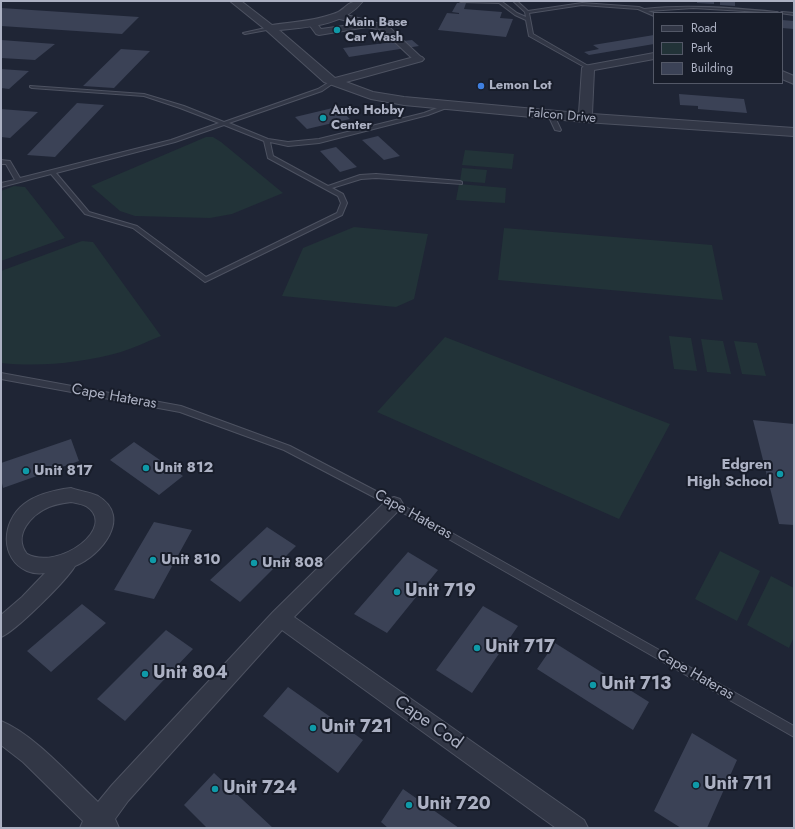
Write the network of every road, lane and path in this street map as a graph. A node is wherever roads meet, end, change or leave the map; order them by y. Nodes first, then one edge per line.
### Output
1 (235, 1) edge
2 (358, 1) edge
3 (461, 1) edge
4 (515, 1) edge
5 (480, 2) edge
6 (642, 10) junction
7 (712, 10) edge
8 (527, 12) junction
9 (755, 12) edge
10 (783, 13) edge
11 (794, 14) edge
12 (653, 15) edge
13 (340, 16) junction
14 (529, 20) junction
15 (312, 23) junction
16 (369, 25) junction
17 (270, 28) junction
18 (245, 33) dead end
19 (653, 56) edge
20 (418, 59) joint
21 (794, 66) edge
22 (588, 68) junction
23 (783, 70) edge
24 (783, 75) edge
25 (794, 80) edge
26 (333, 82) junction
27 (32, 87) dead end
28 (447, 106) junction
29 (551, 115) junction
30 (584, 118) junction
31 (222, 123) junction
32 (558, 130) dead end
33 (794, 132) edge
34 (267, 140) junction
35 (1, 162) edge
36 (52, 171) junction
37 (18, 180) junction
38 (460, 183) dead end
39 (1, 185) edge
40 (327, 188) junction
41 (1, 376) edge
42 (394, 504) junction
43 (66, 563) junction
44 (280, 618) junction
45 (1, 628) edge
46 (1, 732) edge
47 (794, 732) edge
48 (99, 825) edge
49 (576, 828) edge

1 - 17 street
2 - 13 street
3 - 5 lane
4 - 8 lane
5 - 14 lane
6 - 7 lane
6 - 8 lane
6 - 12 lane
7 - 9 lane
8 - 14 lane
10 - 11 lane
13 - 15 street
13 - 16 street
14 - 22 lane
15 - 16 street
15 - 17 street
16 - 20 street
17 - 18 lane
17 - 26 street
19 - 22 street
20 - 26 street
21 - 23 street
22 - 30 street
24 - 25 street
26 - 28 street, Falcon Drive
26 - 31 lane
27 - 31 lane
28 - 29 street, Falcon Drive
28 - 34 lane
29 - 30 street, Falcon Drive
29 - 32 lane
30 - 33 street, Falcon Drive
31 - 34 lane
31 - 36 lane
34 - 40 lane
35 - 37 lane
36 - 37 lane
36 - 40 lane
37 - 39 lane
38 - 40 lane
41 - 42 lane, Cape Hateras
42 - 44 street
42 - 47 lane, Cape Hateras
43 - 43 street
43 - 45 street
44 - 48 street
44 - 49 street, Cape Cod
46 - 48 street

